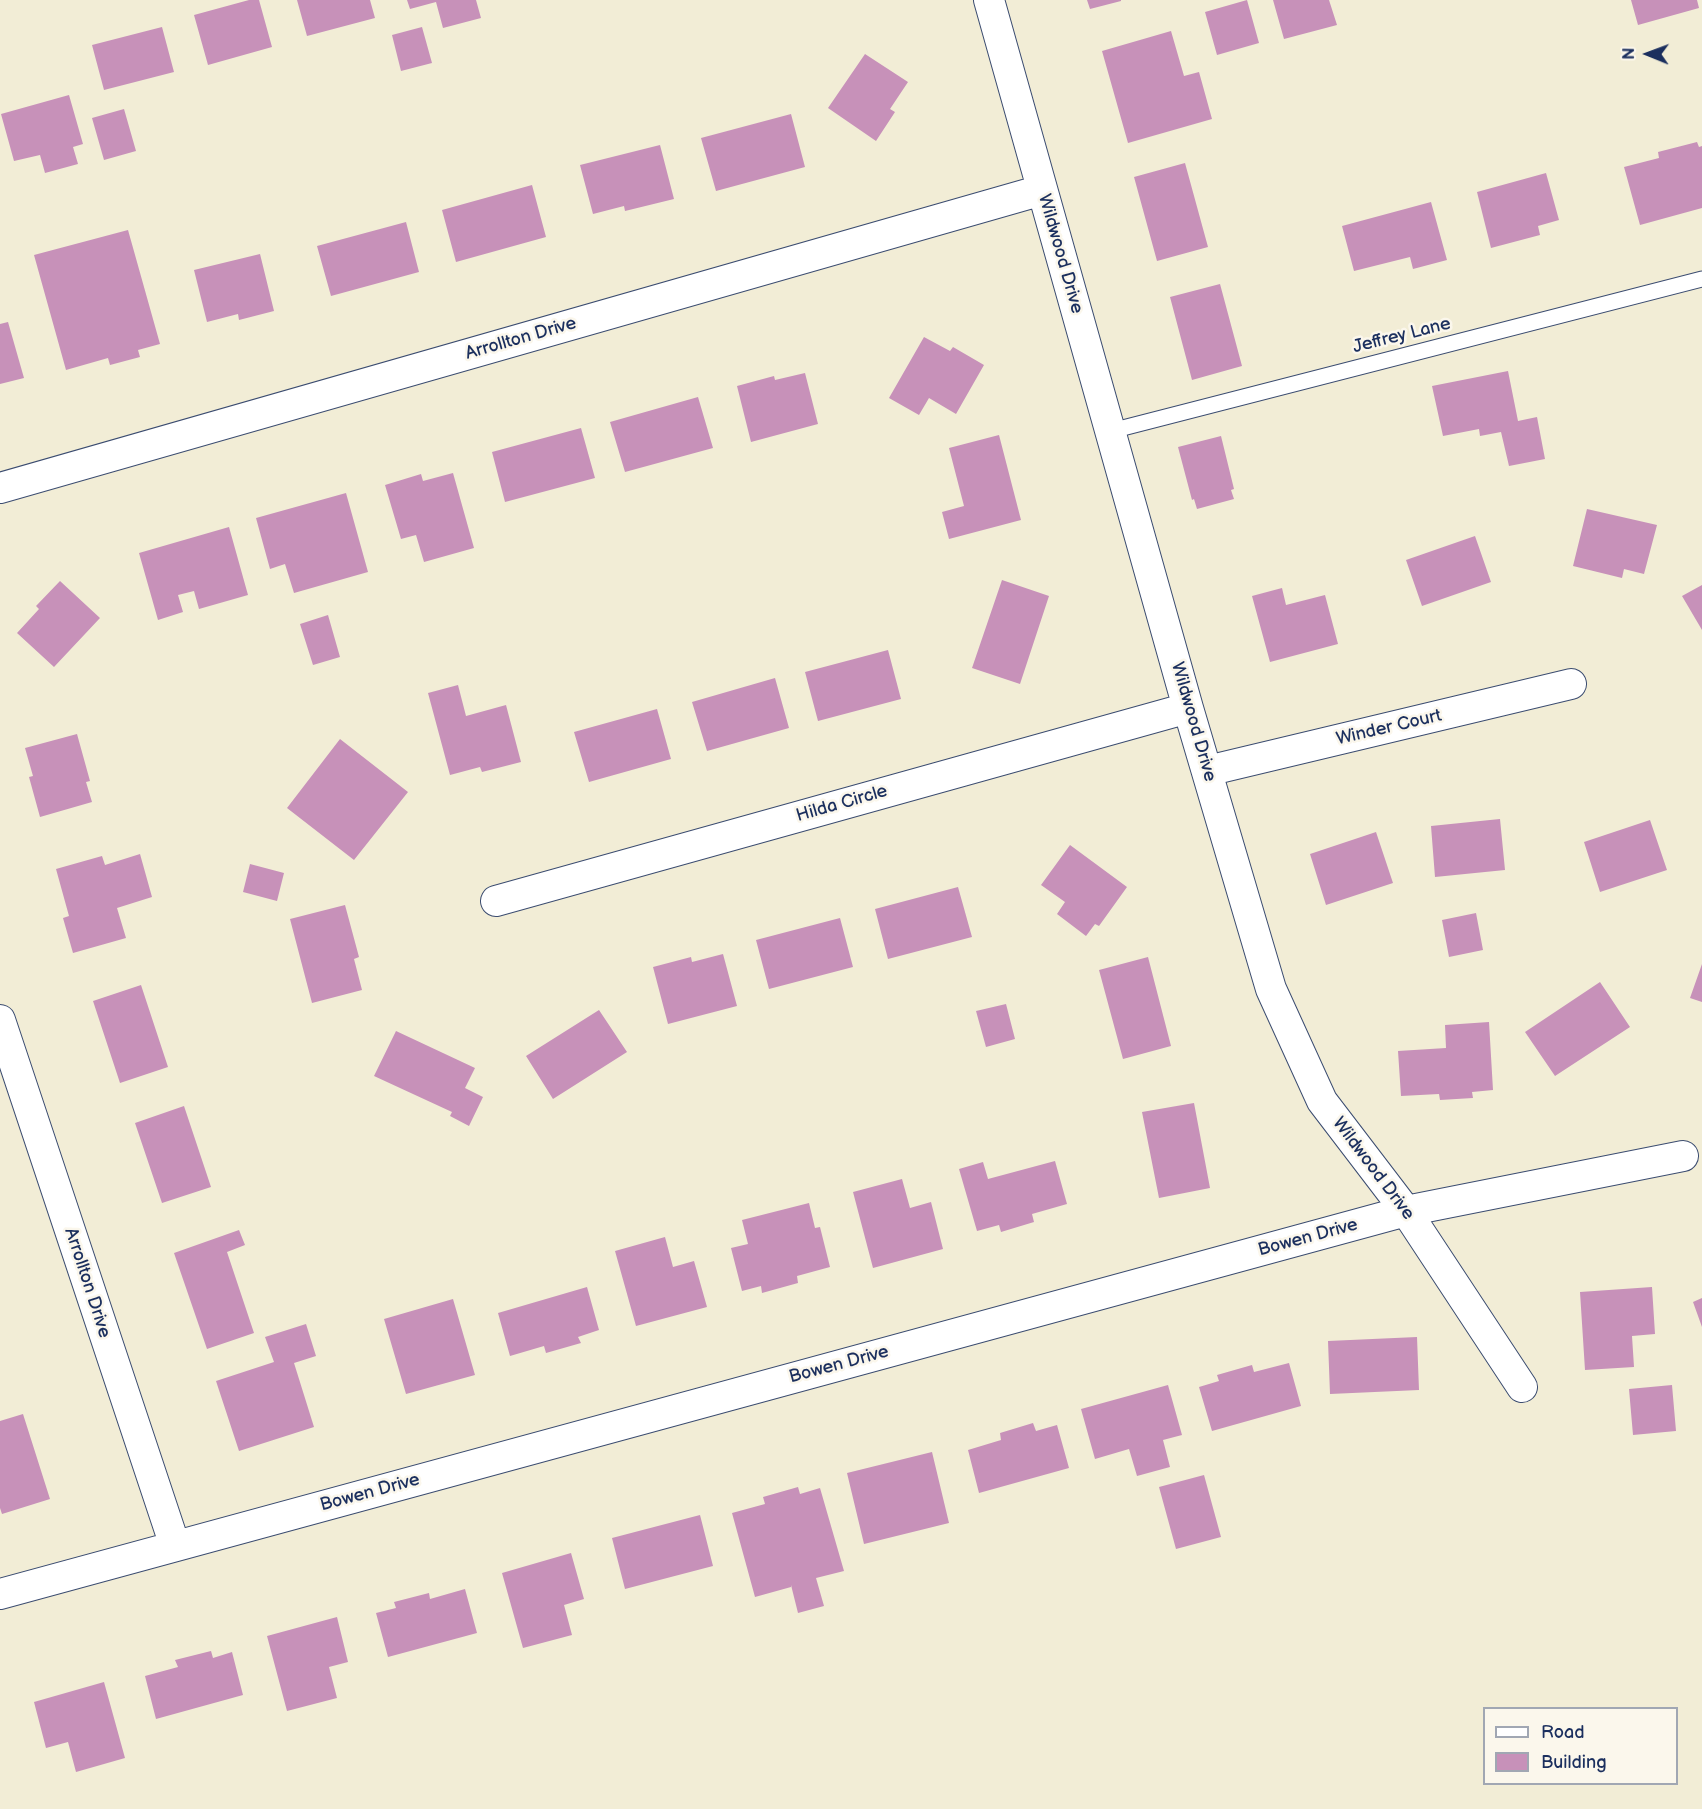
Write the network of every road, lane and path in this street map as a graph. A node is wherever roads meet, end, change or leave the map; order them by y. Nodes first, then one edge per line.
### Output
1 (988, 0) edge
2 (1042, 189) junction
3 (1702, 279) edge
4 (1111, 431) junction
5 (0, 488) edge
6 (1571, 684) dead end
7 (1188, 708) junction
8 (1207, 771) junction
9 (496, 901) dead end
10 (1, 1024) edge
11 (1683, 1156) dead end
12 (1406, 1211) junction
13 (1522, 1387) dead end
14 (175, 1546) junction
15 (0, 1594) edge

1 - 2 street, Wildwood Drive
2 - 4 street, Wildwood Drive
2 - 5 street, Arrollton Drive
3 - 4 lane, Jeffrey Lane
4 - 7 street, Wildwood Drive
6 - 8 street, Winder Court
7 - 8 street, Wildwood Drive
7 - 9 street, Hilda Circle
8 - 12 street, Wildwood Drive
10 - 14 street, Arrollton Drive
11 - 12 street, Bowen Drive
12 - 13 street, Wildwood Drive
12 - 14 street, Bowen Drive
14 - 15 street, Bowen Drive

